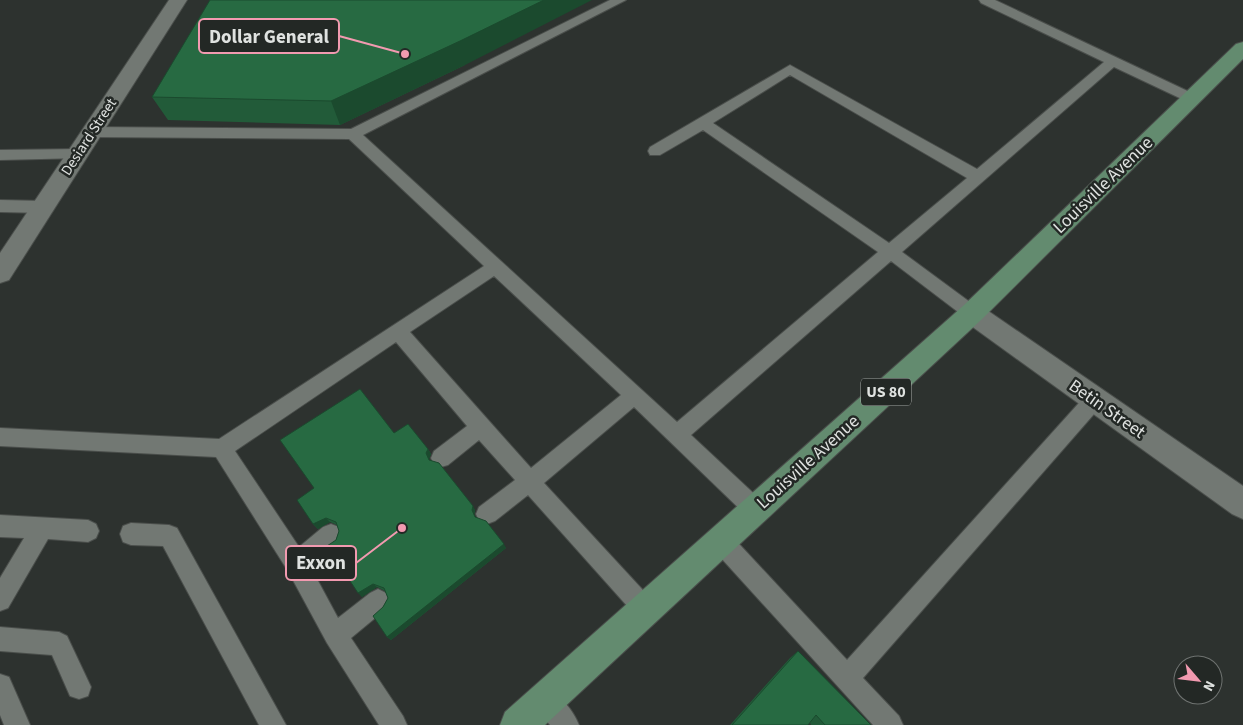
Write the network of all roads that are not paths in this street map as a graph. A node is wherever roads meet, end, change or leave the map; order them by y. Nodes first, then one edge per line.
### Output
1 (178, 0) edge
2 (620, 0) edge
3 (985, 0) edge
4 (1243, 48) edge
5 (1114, 61) junction
6 (1191, 98) junction
7 (703, 123) junction
8 (92, 132) junction
9 (353, 134) junction
10 (655, 151) dead end
11 (78, 154) junction
12 (5, 155) edge
13 (0, 168) edge
14 (978, 177) junction
15 (0, 206) edge
16 (44, 207) junction
17 (890, 252) junction
18 (496, 266) junction
19 (0, 273) edge
20 (972, 313) junction
21 (398, 331) junction
22 (634, 395) junction
23 (1094, 400) junction
24 (480, 427) junction
25 (677, 435) junction
26 (0, 437) edge
27 (222, 448) junction
28 (441, 458) dead end
29 (529, 482) junction
30 (1243, 504) edge
31 (756, 510) junction
32 (487, 514) dead end
33 (0, 526) edge
34 (42, 529) junction
35 (88, 531) dead end
36 (131, 534) dead end
37 (331, 535) dead end
38 (720, 540) junction
39 (296, 563) junction
40 (0, 600) edge
41 (378, 601) dead end
42 (645, 609) junction
43 (335, 635) junction
44 (0, 639) edge
45 (847, 678) junction
46 (0, 686) edge
47 (79, 687) dead end
48 (545, 700) junction
49 (17, 725) edge
50 (273, 725) edge
51 (394, 725) edge
52 (518, 725) edge
53 (566, 725) edge
54 (890, 725) edge

1 - 8 street, Desiard Street
2 - 9 lane
3 - 5 lane
4 - 6 main road, Louisville Avenue / US 80
5 - 6 lane
5 - 14 lane
6 - 20 main road, Louisville Avenue / US 80
7 - 10 lane
7 - 14 lane
7 - 17 lane
8 - 9 lane
8 - 11 street, Desiard Street
9 - 18 lane
11 - 12 lane
11 - 16 street, Desiard Street
12 - 13 lane
14 - 17 lane
15 - 16 lane
16 - 19 street, Desiard Street
17 - 20 lane
17 - 25 lane
18 - 21 lane
18 - 22 lane
20 - 23 street, Betin Street
20 - 31 main road, Louisville Avenue / US 80
21 - 24 lane
21 - 27 lane
22 - 25 lane
22 - 29 lane
23 - 30 street, Betin Street
23 - 45 lane
24 - 28 lane
24 - 29 lane
25 - 31 lane
26 - 27 lane
27 - 39 lane
29 - 32 lane
29 - 42 lane
31 - 38 main road, Louisville Avenue / US 80
33 - 34 lane
34 - 35 lane
34 - 40 lane
36 - 50 lane
37 - 39 lane
38 - 42 main road, Louisville Avenue / US 80
38 - 45 lane
39 - 43 lane
41 - 43 lane
42 - 48 main road, Louisville Avenue / US 80
43 - 51 lane
44 - 47 lane
45 - 54 lane
46 - 49 lane
48 - 52 main road, Louisville Avenue / US 80
48 - 53 lane

